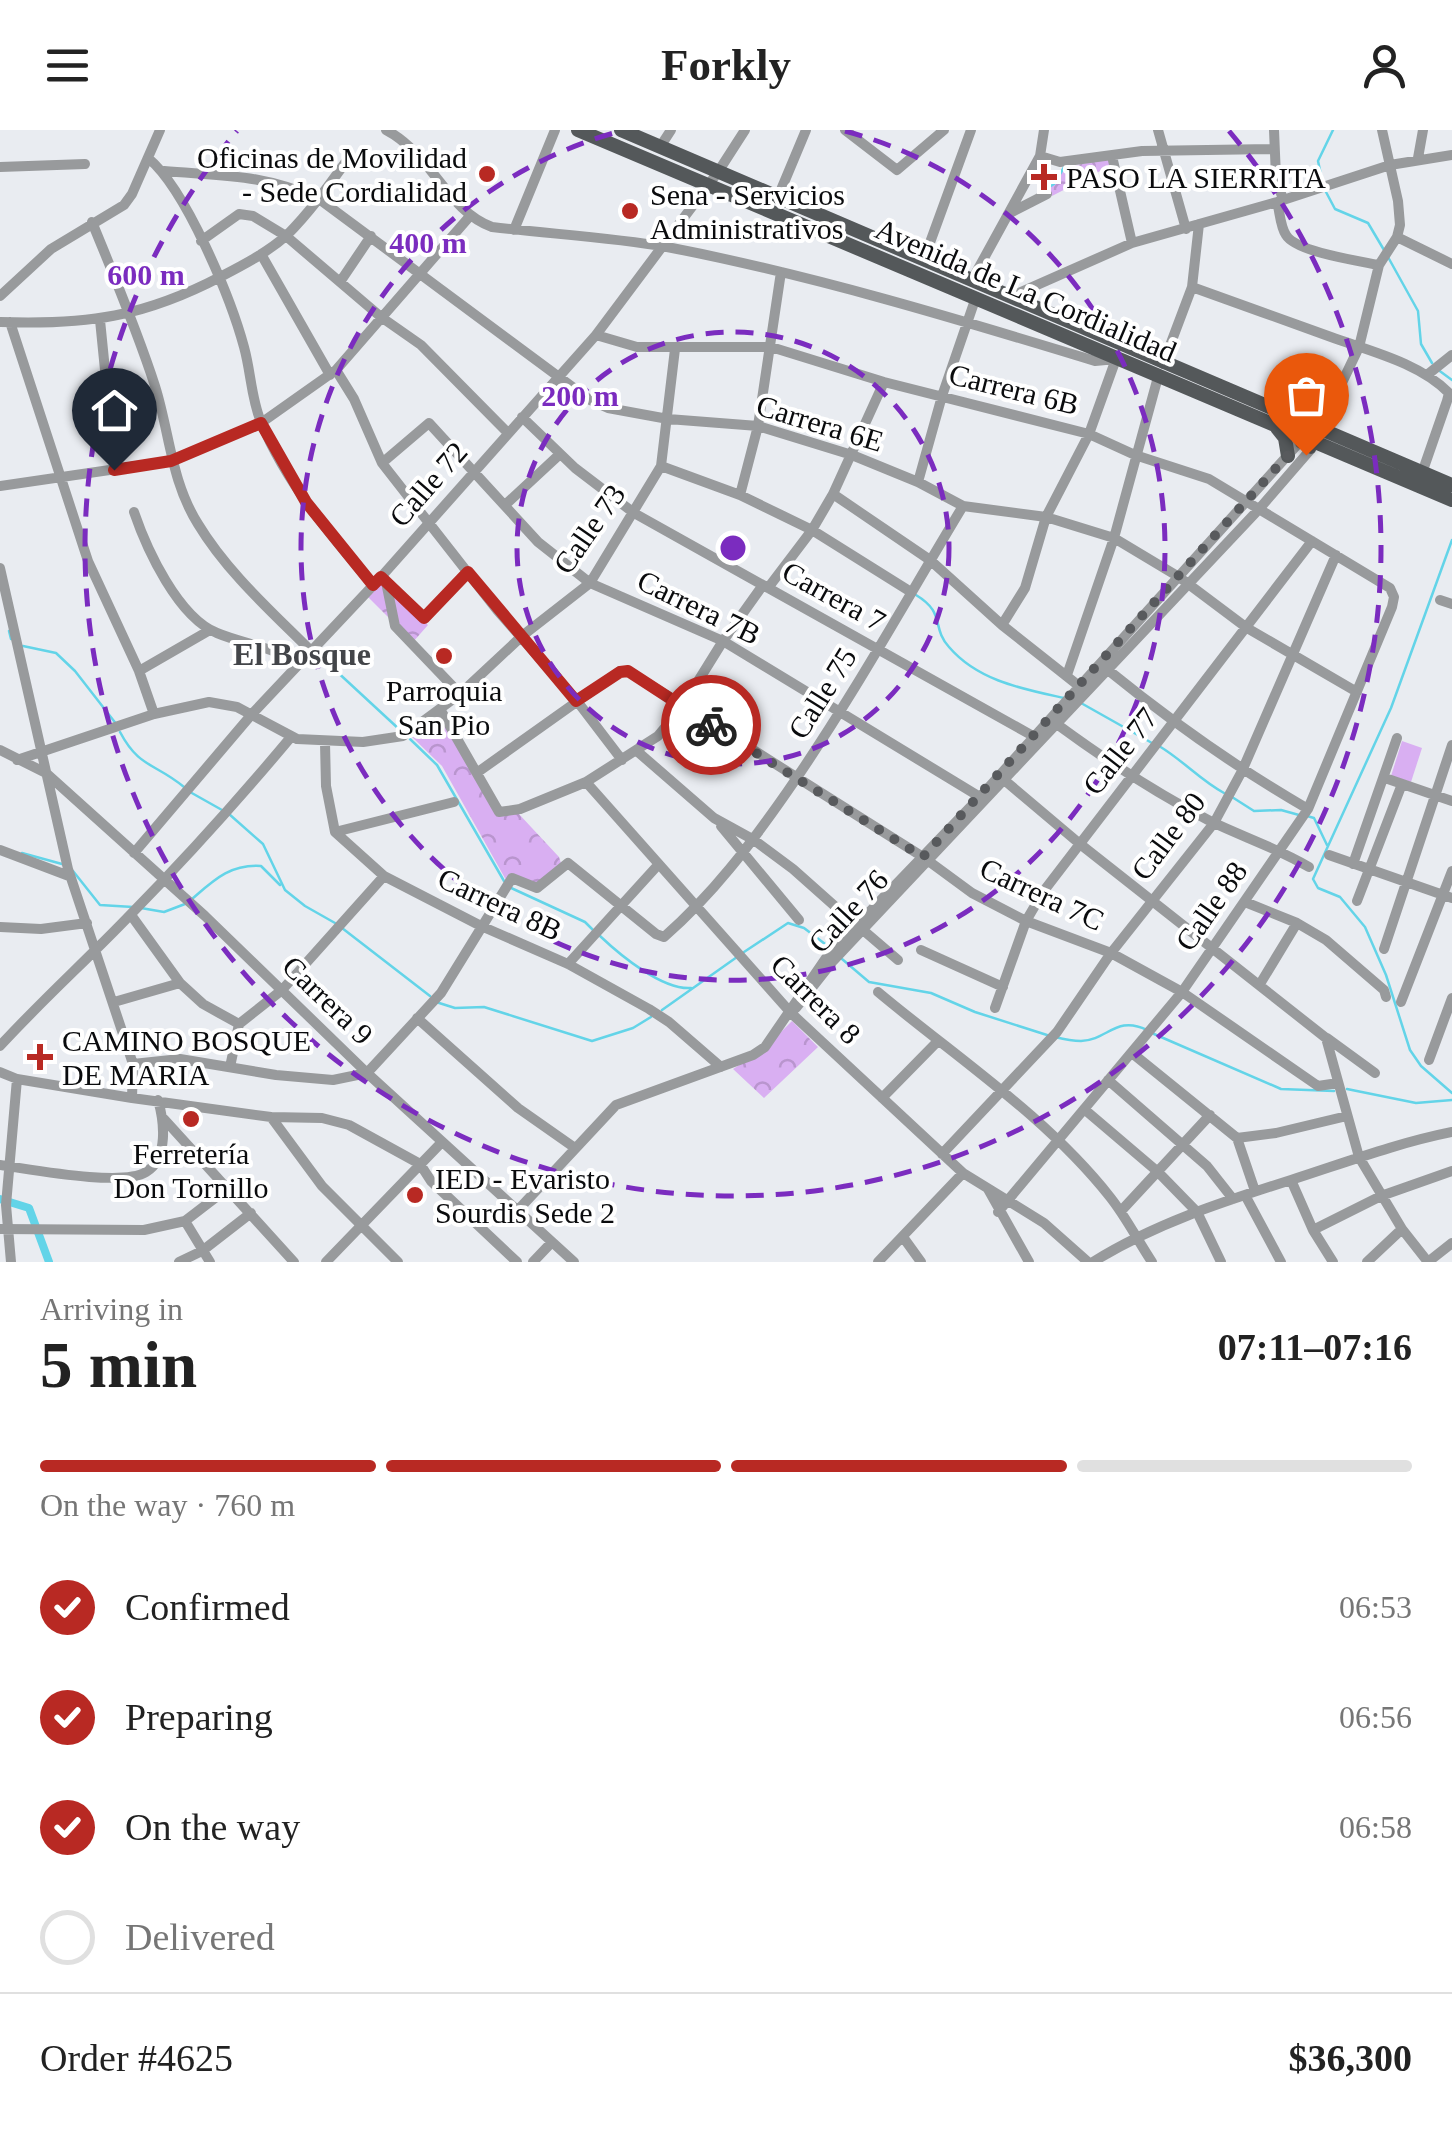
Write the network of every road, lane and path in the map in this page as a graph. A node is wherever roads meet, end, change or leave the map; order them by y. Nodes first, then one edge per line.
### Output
1 (160, 130) edge
2 (386, 130) edge
3 (555, 130) edge
4 (578, 130) edge
5 (621, 130) edge
6 (671, 130) edge
7 (744, 130) edge
8 (806, 130) edge
9 (845, 130) edge
10 (944, 130) edge
11 (970, 130) edge
12 (1044, 130) edge
13 (1158, 130) edge
14 (1274, 130) edge
15 (1382, 130) edge
16 (1423, 130) edge
17 (660, 147) junction
18 (1273, 149) junction
19 (1166, 150) junction
20 (1452, 155) edge
21 (1040, 156) junction
22 (1112, 156) junction
23 (148, 158) junction
24 (1418, 158) junction
25 (345, 163) dead end
26 (85, 164) dead end
27 (1390, 166) junction
28 (0, 167) edge
29 (164, 171) junction
30 (714, 178) junction
31 (1047, 194) dead end
32 (778, 197) junction
33 (319, 200) junction
34 (1280, 201) junction
35 (1008, 214) junction
36 (470, 216) junction
37 (92, 222) junction
38 (1199, 224) junction
39 (1186, 229) junction
40 (514, 230) junction
41 (286, 236) junction
42 (371, 236) junction
43 (1396, 237) junction
44 (201, 241) junction
45 (1132, 243) junction
46 (663, 246) junction
47 (261, 254) junction
48 (924, 259) junction
49 (1381, 262) junction
50 (1452, 264) edge
51 (781, 272) junction
52 (420, 273) junction
53 (218, 278) junction
54 (972, 280) junction
55 (340, 282) junction
56 (1192, 287) junction
57 (0, 296) edge
58 (1012, 296) junction
59 (976, 297) junction
60 (130, 315) junction
61 (380, 318) junction
62 (100, 320) junction
63 (5, 322) edge
64 (968, 322) junction
65 (596, 335) junction
66 (771, 346) junction
67 (1360, 347) junction
68 (675, 349) junction
69 (1452, 355) edge
70 (1116, 359) junction
71 (1161, 370) junction
72 (333, 372) junction
73 (1427, 375) junction
74 (557, 376) junction
75 (884, 382) junction
76 (1450, 393) edge
77 (942, 396) junction
78 (522, 417) junction
79 (668, 419) junction
80 (261, 423) junction
81 (758, 426) junction
82 (1277, 427) junction
83 (507, 432) junction
84 (1089, 434) junction
85 (1314, 436) junction
86 (560, 454) junction
87 (852, 455) junction
88 (1135, 455) junction
89 (1288, 456) junction
90 (171, 461) junction
91 (382, 463) junction
92 (661, 466) junction
93 (474, 469) junction
94 (114, 470) junction
95 (1422, 473) junction
96 (64, 479) junction
97 (918, 482) junction
98 (1452, 485) edge
99 (0, 486) edge
100 (740, 494) junction
101 (833, 494) junction
102 (1452, 500) edge
103 (505, 504) junction
104 (1254, 504) junction
105 (963, 506) junction
106 (134, 512) dead end
107 (634, 512) junction
108 (1046, 517) junction
109 (428, 520) junction
110 (812, 530) junction
111 (1114, 538) junction
112 (1312, 541) junction
113 (1336, 556) junction
114 (930, 560) junction
115 (0, 568) edge
116 (468, 572) junction
117 (1183, 580) junction
118 (380, 582) junction
119 (590, 583) junction
120 (765, 586) junction
121 (1390, 588) joint
122 (911, 592) junction
123 (1002, 624) junction
124 (5, 627) edge
125 (1247, 628) junction
126 (210, 630) junction
127 (522, 636) junction
128 (723, 640) junction
129 (310, 650) junction
130 (878, 650) junction
131 (1295, 654) junction
132 (298, 663) junction
133 (1108, 670) junction
134 (139, 671) junction
135 (1066, 674) junction
136 (1079, 686) junction
137 (1357, 692) junction
138 (460, 694) junction
139 (576, 701) junction
140 (682, 707) junction
141 (440, 709) junction
142 (842, 713) junction
143 (154, 714) junction
144 (252, 714) junction
145 (1174, 723) junction
146 (1058, 726) junction
147 (1033, 736) junction
148 (294, 738) junction
149 (1397, 738) dead end
150 (325, 743) junction
151 (1452, 745) edge
152 (0, 750) edge
153 (40, 751) junction
154 (638, 752) junction
155 (16, 760) junction
156 (622, 760) junction
157 (1242, 770) junction
158 (478, 772) junction
159 (46, 773) junction
160 (796, 778) junction
161 (1002, 778) junction
162 (1131, 778) junction
163 (1385, 778) junction
164 (586, 782) junction
165 (1402, 784) junction
166 (1435, 795) junction
167 (980, 796) junction
168 (1452, 800) edge
169 (454, 802) dead end
170 (1308, 810) junction
171 (714, 818) junction
172 (1214, 823) junction
173 (335, 832) junction
174 (754, 840) junction
175 (1080, 844) junction
176 (0, 850) edge
177 (1280, 850) junction
178 (134, 852) junction
179 (745, 852) junction
180 (1330, 855) dead end
181 (926, 860) junction
182 (1352, 864) junction
183 (658, 865) junction
184 (1308, 867) dead end
185 (1370, 870) junction
186 (1452, 871) edge
187 (384, 876) junction
188 (71, 877) junction
189 (164, 879) junction
190 (1406, 881) junction
191 (1448, 896) edge
192 (1151, 900) junction
193 (1245, 902) junction
194 (1357, 902) dead end
195 (622, 906) junction
196 (696, 909) junction
197 (135, 910) junction
198 (800, 920) dead end
199 (1026, 921) junction
200 (87, 923) junction
201 (1297, 923) junction
202 (481, 926) junction
203 (0, 927) edge
204 (859, 928) junction
205 (1213, 948) junction
206 (1384, 948) dead end
207 (96, 949) junction
208 (921, 950) dead end
209 (1111, 953) junction
210 (898, 960) dead end
211 (568, 964) junction
212 (180, 983) junction
213 (1260, 984) junction
214 (1003, 987) junction
215 (282, 990) junction
216 (878, 992) dead end
217 (1182, 992) junction
218 (1386, 997) dead end
219 (1452, 998) edge
220 (114, 1002) junction
221 (1402, 1002) dead end
222 (995, 1008) dead end
223 (788, 1014) junction
224 (418, 1018) junction
225 (1449, 1018) edge
226 (239, 1024) junction
227 (1326, 1038) junction
228 (937, 1042) junction
229 (0, 1046) edge
230 (1132, 1053) junction
231 (1429, 1060) dead end
232 (133, 1064) junction
233 (721, 1067) junction
234 (230, 1068) junction
235 (0, 1072) edge
236 (1375, 1072) dead end
237 (366, 1073) junction
238 (17, 1079) junction
239 (1108, 1080) junction
240 (1002, 1090) junction
241 (1340, 1090) junction
242 (132, 1098) junction
243 (882, 1098) junction
244 (158, 1100) junction
245 (1084, 1109) junction
246 (1210, 1116) junction
247 (1347, 1116) junction
248 (271, 1117) junction
249 (163, 1119) junction
250 (1452, 1132) edge
251 (1237, 1138) junction
252 (1058, 1141) junction
253 (442, 1142) junction
254 (1180, 1146) junction
255 (576, 1148) junction
256 (942, 1154) junction
257 (1359, 1158) junction
258 (420, 1164) junction
259 (5, 1165) edge
260 (1452, 1171) edge
261 (1158, 1172) junction
262 (963, 1174) junction
263 (1290, 1180) junction
264 (228, 1188) junction
265 (988, 1188) junction
266 (1244, 1195) junction
267 (1381, 1196) junction
268 (1008, 1200) junction
269 (518, 1210) junction
270 (1121, 1211) junction
271 (998, 1212) junction
272 (1197, 1212) junction
273 (250, 1213) junction
274 (185, 1221) junction
275 (360, 1225) junction
276 (4, 1229) edge
277 (1402, 1229) junction
278 (1313, 1230) junction
279 (1135, 1236) junction
280 (903, 1237) junction
281 (552, 1242) junction
282 (1452, 1243) edge
283 (202, 1251) junction
284 (11, 1262) edge
285 (179, 1262) edge
286 (210, 1262) edge
287 (294, 1262) edge
288 (326, 1262) edge
289 (398, 1262) edge
290 (516, 1262) edge
291 (534, 1262) edge
292 (574, 1262) edge
293 (878, 1262) edge
294 (921, 1262) edge
295 (1030, 1262) edge
296 (1091, 1262) edge
297 (1152, 1262) edge
298 (1221, 1262) edge
299 (1281, 1262) edge
300 (1333, 1262) edge
301 (1367, 1262) edge
302 (1428, 1262) edge

1 - 23 street
2 - 36 street
3 - 40 street
4 - 30 main road, Avenida de La Cordialidad
5 - 17 main road, Avenida de La Cordialidad
6 - 17 street
7 - 30 street, Calle 72
8 - 32 street
9 - 10 street
11 - 48 street
12 - 21 street
13 - 19 street
14 - 18 street
15 - 27 street
16 - 24 street
17 - 30 main road, Avenida de La Cordialidad
18 - 19 street
18 - 34 street
19 - 22 street
19 - 39 street
20 - 24 street
21 - 22 street
21 - 35 street
22 - 45 street
23 - 29 street
23 - 37 street
24 - 27 street
25 - 33 street
26 - 28 street
27 - 34 street
27 - 43 street
29 - 33 street, Carrera 6E
29 - 44 street
30 - 32 main road, Avenida de La Cordialidad
30 - 46 street, Calle 72
30 - 59 main road, Avenida de La Cordialidad
31 - 35 street
32 - 48 main road, Avenida de La Cordialidad
33 - 41 street
33 - 42 street, Carrera 6E
34 - 38 street
34 - 49 street
35 - 54 street
36 - 40 street
36 - 52 street
37 - 57 street
37 - 60 street
38 - 39 street
38 - 56 street
39 - 45 street
40 - 46 street
41 - 44 street
41 - 47 street
41 - 55 street
42 - 52 street, Carrera 6E
42 - 55 street
43 - 49 street, Calle 76
43 - 50 street
44 - 53 street
45 - 58 street
46 - 51 street
46 - 65 street, Calle 72
47 - 53 street
47 - 72 street
48 - 54 main road, Avenida de La Cordialidad
49 - 67 street, Calle 76
51 - 64 street
51 - 66 street
52 - 61 street
52 - 74 street, Carrera 6E
53 - 60 street
53 - 80 street
54 - 58 main road, Avenida de La Cordialidad
55 - 61 street
56 - 67 street
56 - 71 street
58 - 71 main road, Avenida de La Cordialidad
59 - 64 street
59 - 70 main road, Avenida de La Cordialidad
60 - 62 street
60 - 90 street
61 - 72 street
61 - 83 street
62 - 63 street
62 - 94 street
63 - 96 street
64 - 70 street
64 - 77 street
65 - 68 street, Carrera 6B
65 - 74 street, Calle 72
66 - 68 street, Carrera 6B
66 - 75 street, Carrera 6B
66 - 81 street
67 - 73 street
67 - 85 street, Calle 76
68 - 79 street, Calle 73
69 - 73 street
70 - 71 main road, Avenida de La Cordialidad
70 - 84 street
71 - 82 main road, Avenida de La Cordialidad
71 - 85 main road, Avenida de La Cordialidad
71 - 88 street
72 - 80 street
72 - 91 street
73 - 76 street
74 - 78 street, Calle 72
74 - 79 street, Carrera 6E
75 - 77 street, Carrera 6B
75 - 87 street
76 - 95 street
77 - 84 street, Carrera 6B
77 - 97 street
78 - 83 street, Calle 72
78 - 86 street, Carrera 7
79 - 81 street, Carrera 6E
79 - 92 street, Calle 73
80 - 90 street
80 - 118 street
81 - 87 street, Carrera 6E
81 - 100 street
82 - 85 main road, Avenida de La Cordialidad
82 - 89 main road
83 - 93 street, Calle 72
84 - 88 street, Carrera 6B
84 - 108 street
85 - 89 street, Calle 76
85 - 95 main road, Avenida de La Cordialidad
85 - 102 main road, Avenida de La Cordialidad
85 - 104 street, Calle 76
86 - 103 street
86 - 107 street, Carrera 7
87 - 97 street, Carrera 6E
87 - 101 street
88 - 104 street, Carrera 6B
88 - 111 street
89 - 104 street, Calle 76
90 - 94 street
90 - 129 street
91 - 93 street, Carrera 7B
91 - 109 street
92 - 100 street
92 - 107 street, Calle 73
93 - 103 street, Carrera 7B
93 - 109 street, Calle 72
94 - 96 street
95 - 98 main road, Avenida de La Cordialidad
96 - 99 street
96 - 134 street
97 - 105 street, Carrera 6E
100 - 110 street
101 - 110 street
101 - 114 street
103 - 119 street, Carrera 7B
104 - 112 street, Carrera 6B
104 - 117 street, Calle 76
105 - 108 street, Carrera 6E
105 - 114 street, Calle 75
106 - 126 street
107 - 119 street, Calle 73
107 - 120 street, Carrera 7
108 - 111 street, Carrera 6E
108 - 123 street
109 - 116 street
109 - 118 street, Calle 72
110 - 120 street
110 - 122 street
111 - 117 street, Carrera 6E
111 - 135 street
112 - 113 street, Carrera 6B
112 - 125 street, Calle 77
113 - 121 street, Carrera 6B
113 - 131 street, Calle 80
114 - 122 street, Calle 75
114 - 123 street
115 - 124 street
116 - 118 street
116 - 127 street
117 - 125 street, Carrera 6E
117 - 133 street, Calle 76
117 - 136 street, Calle 76
118 - 129 street, Calle 72
118 - 138 street
119 - 127 street, Calle 73
119 - 128 street, Carrera 7B
120 - 128 street
120 - 130 street, Carrera 7
121 - 137 street, Calle 88
122 - 130 street, Calle 75
123 - 135 street
124 - 153 street
125 - 131 street, Carrera 6E
125 - 145 street, Calle 77
126 - 132 street
126 - 134 street
127 - 138 street, Calle 73
127 - 139 street
128 - 140 street
128 - 142 street, Carrera 7B
129 - 132 street, Calle 72
130 - 142 street, Calle 75
130 - 147 street, Carrera 7
131 - 137 street, Carrera 6E
131 - 157 street, Calle 80
132 - 144 street, Calle 72
133 - 145 street
133 - 146 street, Calle 76
134 - 143 street
135 - 136 street
136 - 147 street, Calle 76
137 - 170 street, Calle 88
138 - 141 street, Calle 73
139 - 140 street, Carrera 7C
139 - 156 street
139 - 158 street
140 - 154 street
140 - 160 street, Carrera 7C
141 - 150 street, Calle 73
141 - 158 street
142 - 160 street, Calle 75
142 - 167 street, Carrera 7B
143 - 144 street
143 - 153 street
144 - 148 street
144 - 178 street, Calle 72
145 - 157 street
145 - 162 street, Calle 77
146 - 161 street, Calle 76
146 - 162 street
147 - 161 street, Calle 76
148 - 150 street, Calle 73
148 - 189 street
149 - 163 street
150 - 173 street
151 - 166 street
152 - 155 street, Carrera 9
153 - 155 street
153 - 159 street
154 - 156 street
154 - 171 street
155 - 159 street, Carrera 9
156 - 164 street
157 - 170 street
157 - 172 street, Calle 80
158 - 164 street
159 - 178 street, Carrera 9
159 - 188 street
160 - 174 street, Calle 75
160 - 181 street, Carrera 7C
161 - 167 street, Calle 76
161 - 175 street
161 - 181 street, Calle 76
162 - 172 street
162 - 175 street, Calle 77
163 - 165 street
163 - 182 street
164 - 183 street, Carrera 8
165 - 166 street
165 - 185 street
166 - 168 street
166 - 190 street
167 - 181 street, Calle 76
169 - 173 street
170 - 177 street, Calle 88
171 - 174 street
171 - 179 street
172 - 177 street
172 - 192 street, Calle 80
173 - 187 street, Carrera 8B
174 - 179 street, Calle 75
174 - 204 street
175 - 192 street
175 - 199 street, Calle 77
176 - 188 street
177 - 184 street
177 - 193 street, Calle 88
178 - 189 street, Carrera 9
179 - 196 street, Calle 75
179 - 198 street
180 - 182 street
181 - 199 street, Carrera 7C
181 - 204 street, Calle 76
182 - 185 street
183 - 195 street
183 - 196 street, Carrera 8
185 - 190 street
185 - 194 street
186 - 191 street
187 - 202 street, Carrera 8B
187 - 215 street
188 - 200 street
189 - 197 street
189 - 215 street, Carrera 9
190 - 191 street
190 - 206 street
191 - 221 street
192 - 205 street
192 - 209 street, Calle 80
193 - 201 street
193 - 205 street, Calle 88
195 - 196 street, Calle 75
195 - 202 street
195 - 211 street
196 - 223 street, Carrera 8
197 - 207 street
197 - 212 street
199 - 209 street, Carrera 7C
199 - 214 street, Calle 77
200 - 203 street
200 - 207 street
201 - 213 street
201 - 218 street
202 - 211 street, Carrera 8B
202 - 224 street
204 - 210 street
204 - 223 street, Calle 76
205 - 213 street
205 - 217 street, Calle 88
207 - 220 street
207 - 229 street
208 - 214 street
209 - 217 street, Carrera 7C
209 - 240 street, Calle 80
211 - 233 street, Carrera 8B
212 - 220 street
212 - 226 street
213 - 227 street
214 - 222 street, Calle 77
215 - 226 street
215 - 237 street, Carrera 9
216 - 228 street
217 - 230 street, Calle 88
217 - 241 street, Carrera 7C
219 - 225 street
220 - 232 street
223 - 233 street, Calle 76
223 - 243 street, Carrera 8
224 - 237 street
224 - 255 street
225 - 231 street
226 - 234 street
227 - 236 street
227 - 241 street
228 - 240 street
228 - 243 street
230 - 239 street, Calle 88
230 - 246 street
232 - 234 street
232 - 242 street
233 - 255 street, Calle 76
234 - 237 street
235 - 238 street
237 - 253 street, Carrera 9
238 - 242 street
238 - 259 street
239 - 245 street, Calle 88
239 - 254 street
240 - 252 street
240 - 256 street, Calle 80
241 - 247 street
242 - 244 street
243 - 256 street, Carrera 8
244 - 248 street
244 - 249 street
245 - 252 street, Calle 88
245 - 261 street
246 - 251 street
246 - 254 street
247 - 251 street
247 - 257 street
248 - 258 street
248 - 275 street
249 - 259 street
249 - 264 street
250 - 257 street
251 - 266 street
252 - 268 street, Calle 88
252 - 270 street
253 - 258 street
253 - 269 street, Carrera 9
254 - 261 street
254 - 266 street
255 - 269 street, Calle 76
256 - 262 street, Carrera 8
257 - 263 street
257 - 267 street
258 - 275 street
258 - 290 street
259 - 276 street
260 - 267 street
261 - 270 street
261 - 272 street
262 - 265 street, Carrera 8
262 - 280 street
263 - 266 street
263 - 278 street
264 - 273 street
264 - 274 street
265 - 268 street, Carrera 8
265 - 271 street
266 - 272 street
266 - 299 street
267 - 277 street
267 - 278 street
268 - 271 street, Calle 88
268 - 296 street, Carrera 8
269 - 281 street, Carrera 9
270 - 279 street
271 - 295 street
272 - 279 street
272 - 298 street
273 - 283 street
273 - 287 street
274 - 276 street
274 - 283 street
275 - 288 street
275 - 289 street
276 - 284 street
277 - 301 street
277 - 302 street
278 - 300 street
279 - 296 street
279 - 297 street
280 - 293 street
280 - 294 street
281 - 291 street
281 - 292 street, Carrera 9
282 - 302 street
283 - 285 street
283 - 286 street

